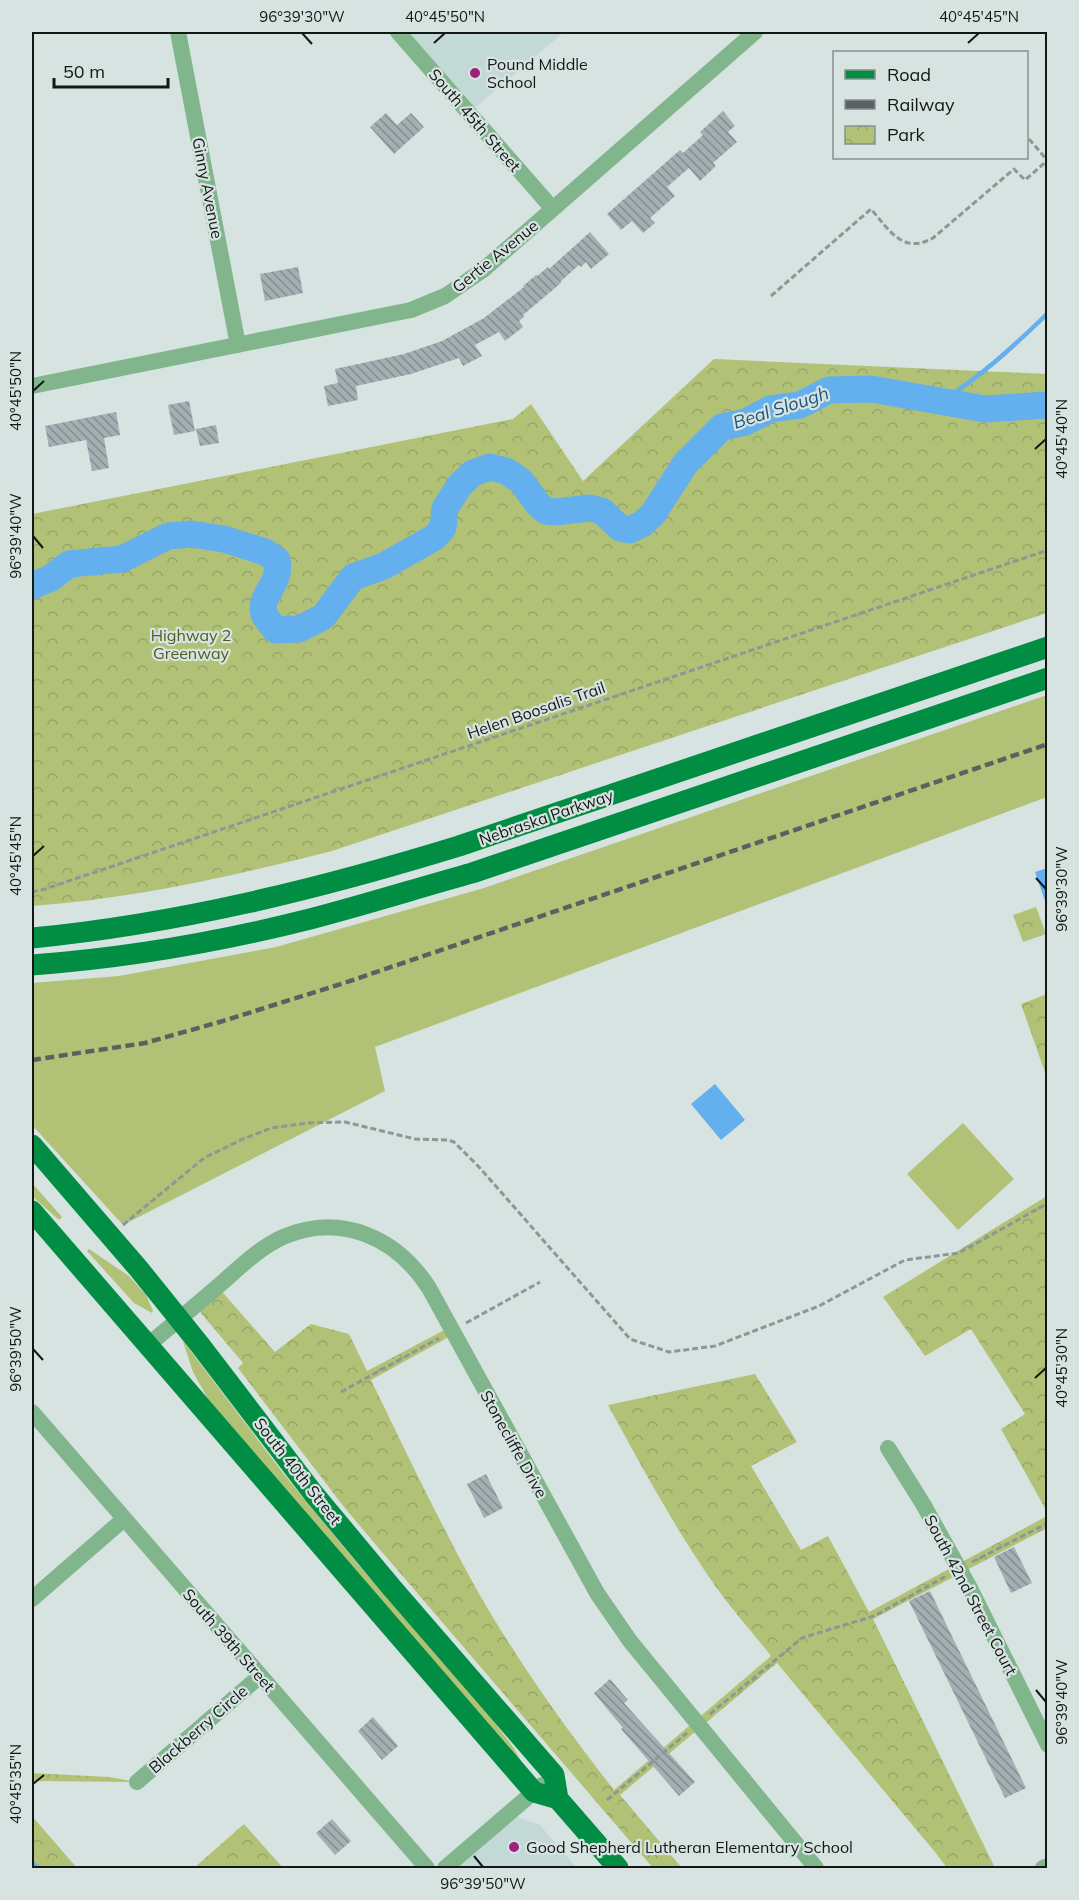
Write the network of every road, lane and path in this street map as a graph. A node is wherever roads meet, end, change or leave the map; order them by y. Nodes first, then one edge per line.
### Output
1 (178, 32) edge
2 (398, 32) edge
3 (755, 32) edge
4 (1029, 139) dead end
5 (1047, 160) edge
6 (552, 208) junction
7 (771, 296) dead end
8 (238, 345) junction
9 (32, 386) edge
10 (1047, 550) edge
11 (1047, 647) edge
12 (1047, 678) edge
13 (32, 892) edge
14 (32, 938) edge
15 (32, 965) edge
16 (34, 1152) edge
17 (1047, 1203) edge
18 (32, 1212) edge
19 (122, 1226) dead end
20 (179, 1319) junction
21 (147, 1346) junction
22 (32, 1412) edge
23 (888, 1448) dead end
24 (124, 1519) junction
25 (1047, 1523) edge
26 (960, 1568) junction
27 (32, 1599) edge
28 (260, 1676) junction
29 (698, 1724) junction
30 (1047, 1745) edge
31 (554, 1775) junction
32 (137, 1782) dead end
33 (534, 1792) junction
34 (558, 1799) junction
35 (607, 1800) dead end
36 (1047, 1866) edge
37 (427, 1869) edge
38 (445, 1869) edge
39 (618, 1869) edge
40 (816, 1869) edge
41 (1043, 1869) edge

1 - 8 street, Ginny Avenue
2 - 6 street, South 45th Street
3 - 6 street, Gertie Avenue
4 - 5 path
5 - 7 path
6 - 8 street, Gertie Avenue
8 - 9 street, Gertie Avenue
10 - 13 path, Helen Boosalis Trail
11 - 14 main road, Nebraska Parkway
12 - 15 main road, Nebraska Parkway
16 - 20 main road, South 40th Street
17 - 19 path
18 - 21 main road, South 40th Street
20 - 21 street, Stonecliffe Drive
20 - 29 street, Stonecliffe Drive
20 - 31 main road, South 40th Street
21 - 33 main road, South 40th Street
22 - 24 street, South 39th Street
23 - 26 street, South 42nd Street Court
24 - 27 street
24 - 28 street, South 39th Street
25 - 26 path
26 - 29 path
26 - 30 street, South 42nd Street Court
28 - 32 street, Blackberry Circle
28 - 37 street, South 39th Street
29 - 35 path
29 - 40 street, Stonecliffe Drive
31 - 33 street
31 - 34 main road
33 - 34 main road
33 - 38 street
34 - 39 main road
36 - 41 street

